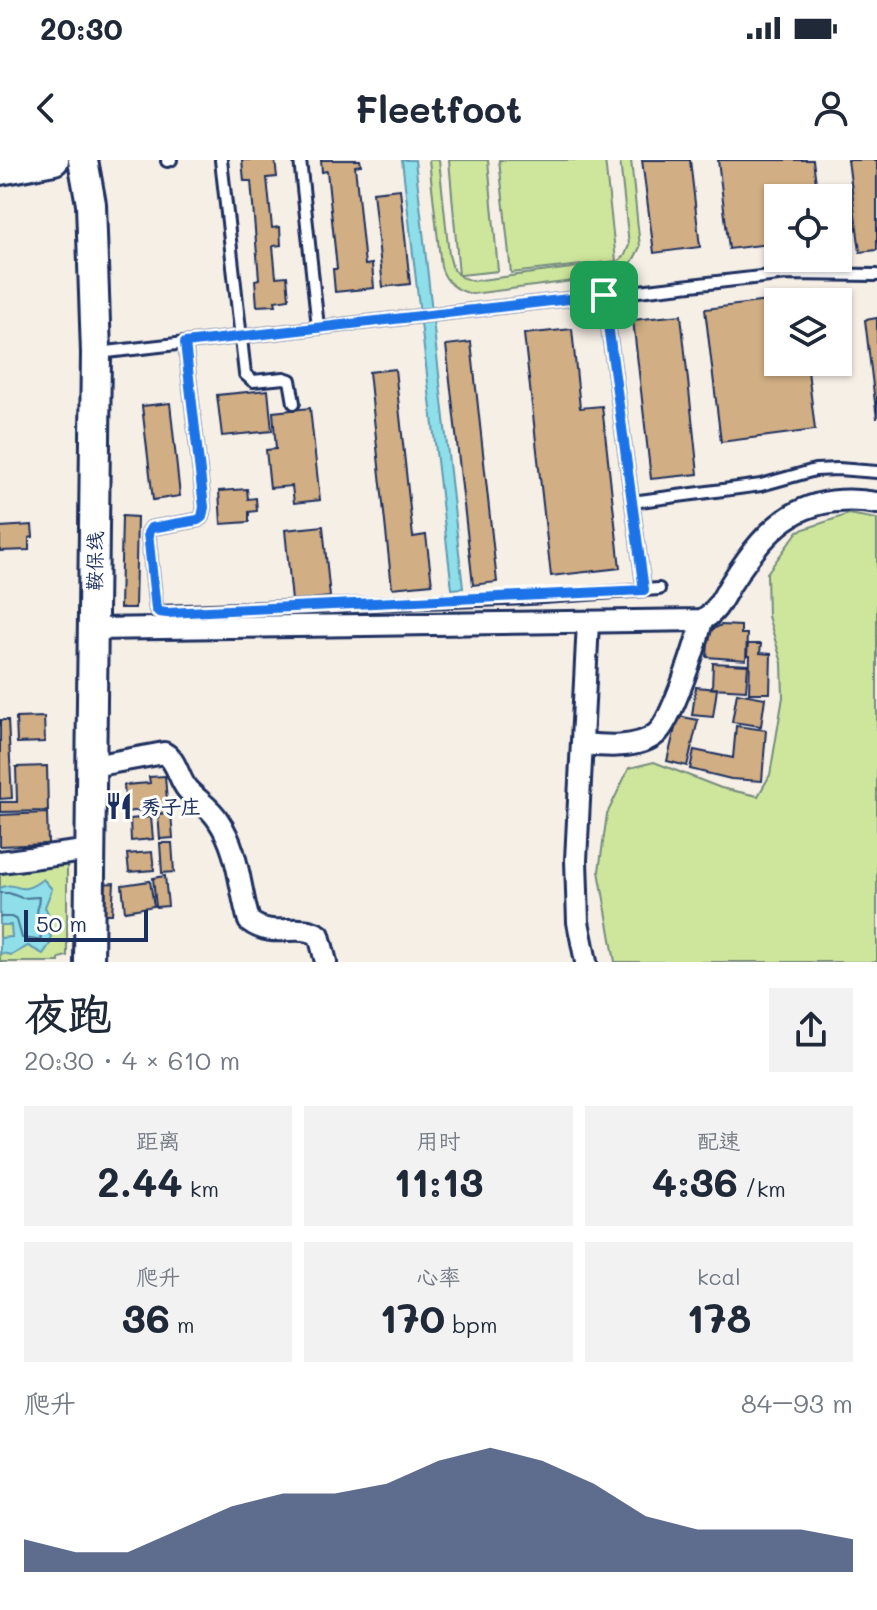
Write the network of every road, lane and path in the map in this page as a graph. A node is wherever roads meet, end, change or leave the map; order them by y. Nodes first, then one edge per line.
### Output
1 (54, 160) edge
2 (83, 160) edge
3 (221, 160) edge
4 (300, 160) edge
5 (0, 170) edge
6 (877, 275) edge
7 (604, 295) junction
8 (318, 327) junction
9 (240, 336) junction
10 (185, 343) junction
11 (96, 353) junction
12 (294, 403) dead end
13 (877, 472) edge
14 (632, 502) junction
15 (877, 503) edge
16 (659, 589) dead end
17 (644, 590) junction
18 (702, 620) junction
19 (588, 622) junction
20 (94, 629) junction
21 (583, 744) junction
22 (93, 766) junction
23 (92, 850) junction
24 (0, 862) edge
25 (89, 962) edge
26 (326, 962) edge
27 (586, 962) edge

1 - 5 main road
2 - 11 main road, 鞍保线
3 - 9 lane
4 - 8 lane
6 - 7 lane
7 - 8 lane
7 - 14 lane
8 - 9 lane
9 - 10 lane
9 - 12 lane
10 - 11 lane
10 - 17 lane
11 - 20 main road, 鞍保线
13 - 14 lane
14 - 17 lane
15 - 18 street
16 - 17 lane
18 - 19 street
18 - 21 street
19 - 20 street
19 - 21 street
20 - 22 main road, 鞍保线
21 - 27 street
22 - 23 main road, 鞍保线
22 - 26 street
23 - 24 street
23 - 25 main road, 鞍保线

